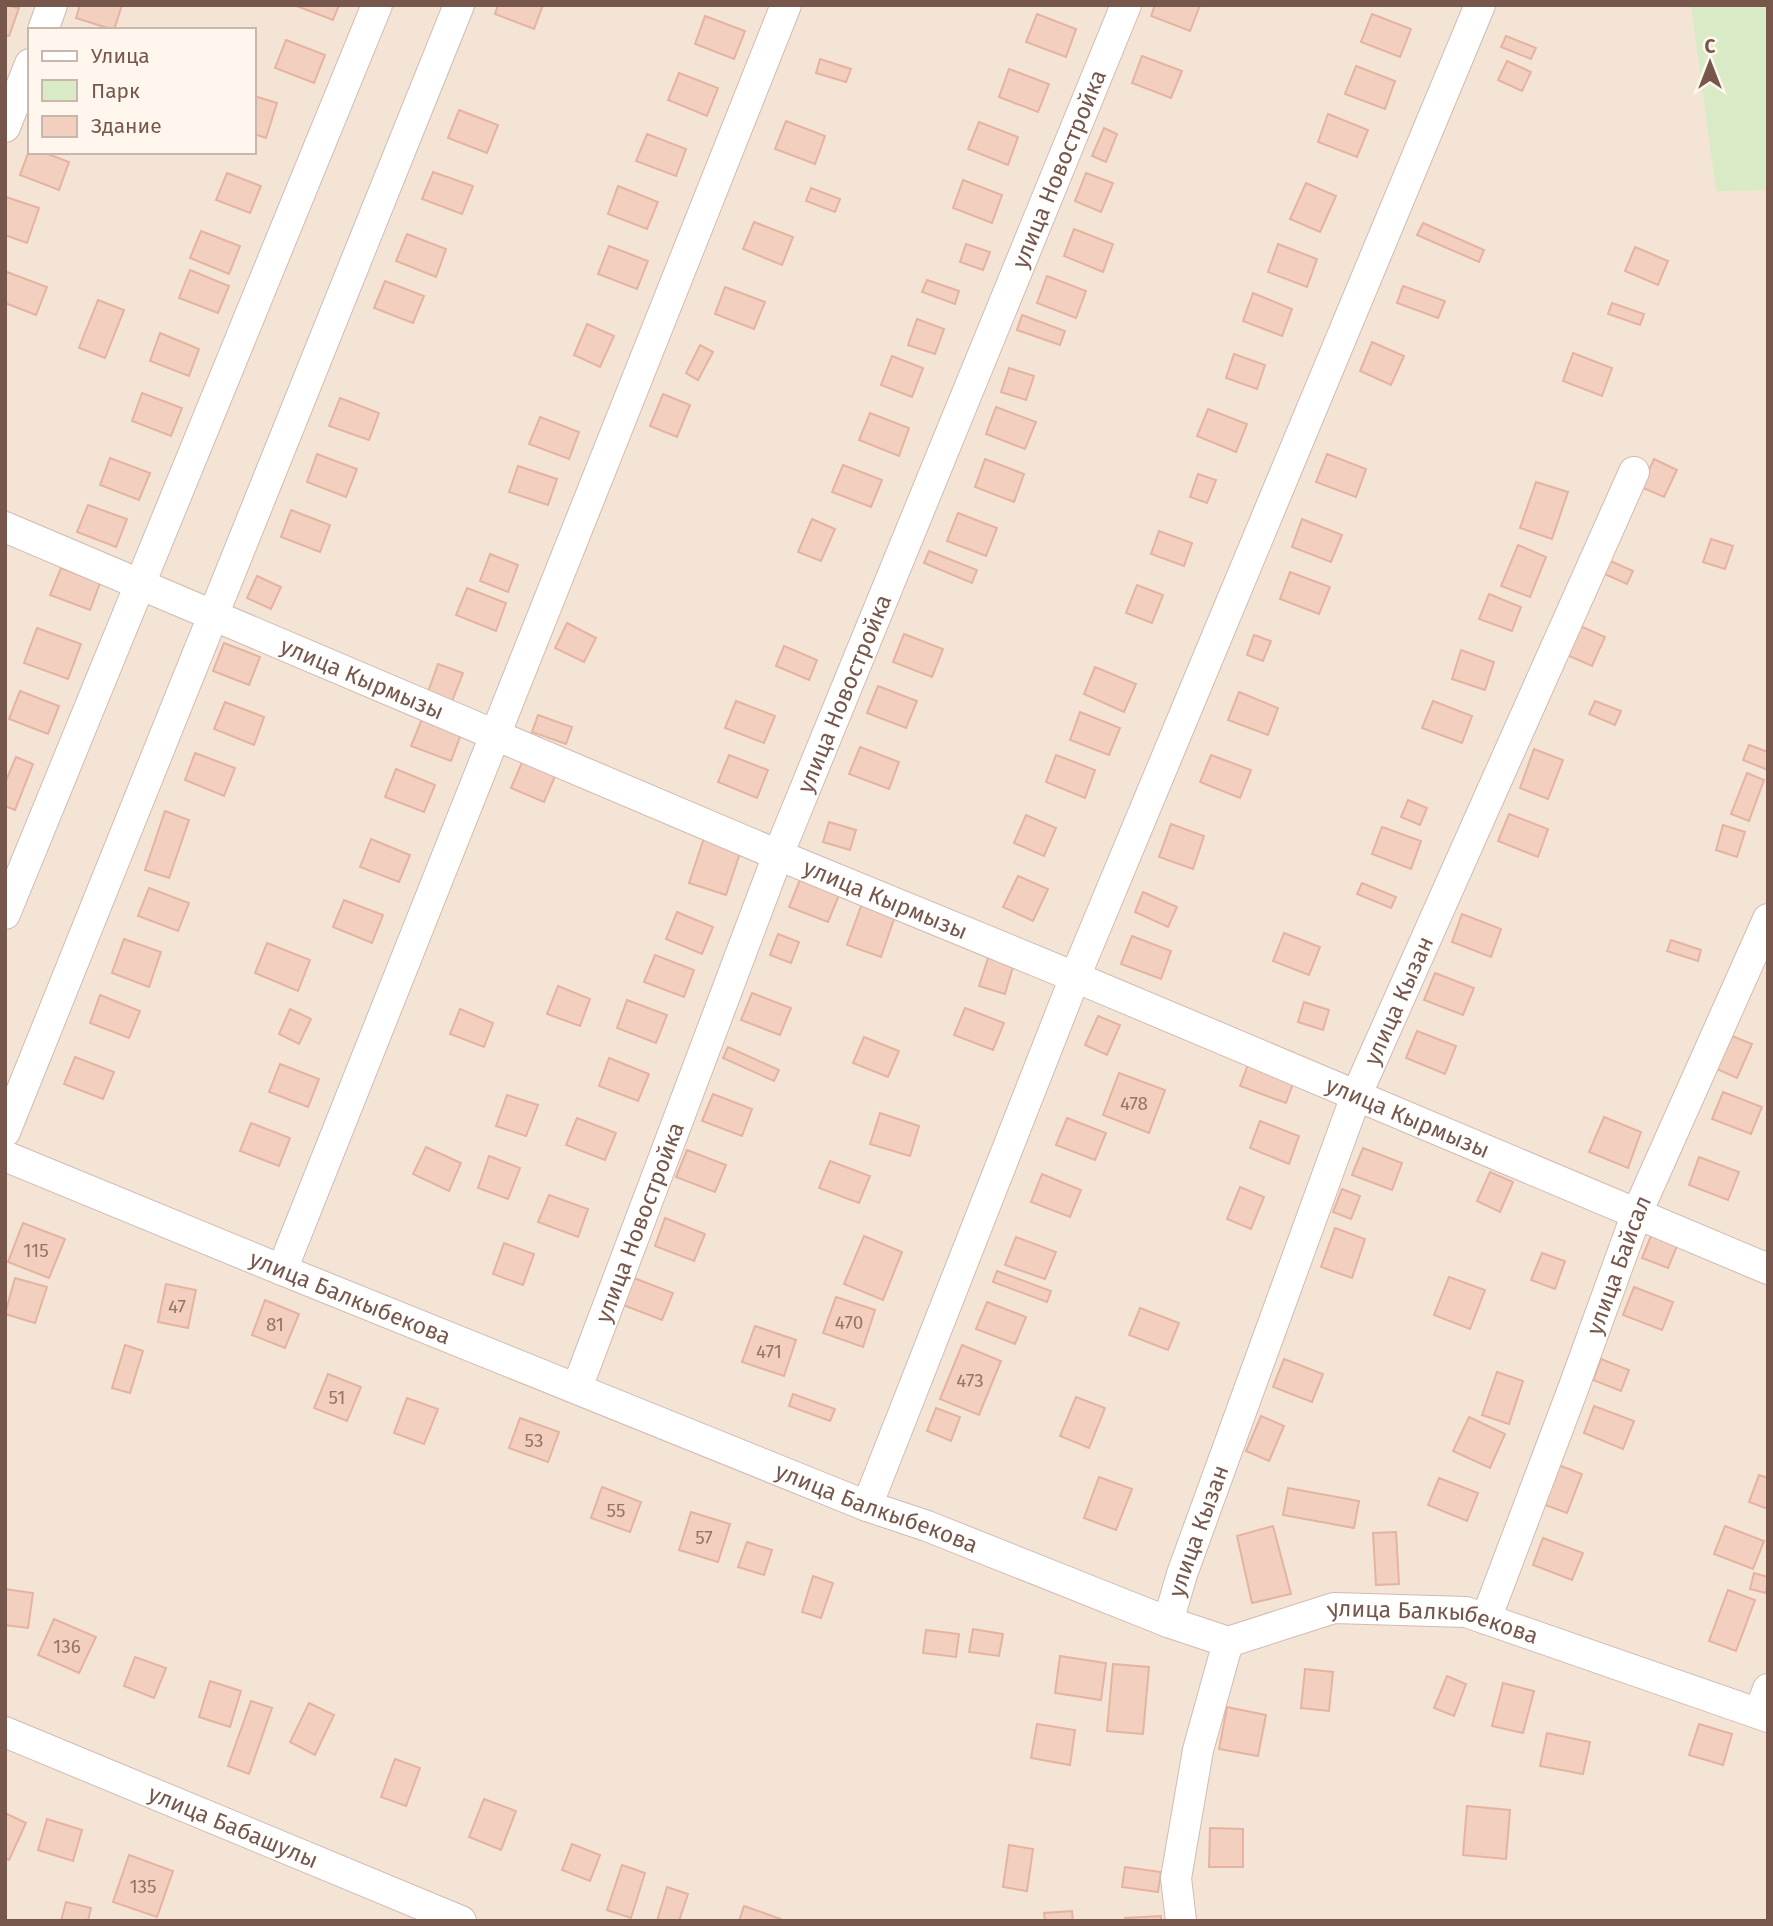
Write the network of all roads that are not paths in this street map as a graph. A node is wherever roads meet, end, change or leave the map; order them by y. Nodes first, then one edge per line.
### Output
1 (52, 5) edge
2 (377, 5) edge
3 (459, 5) edge
4 (786, 5) edge
5 (1126, 5) edge
6 (1480, 5) edge
7 (44, 28) edge
8 (28, 69) edge
9 (5, 127) edge
10 (1634, 472) dead end
11 (5, 527) edge
12 (139, 583) junction
13 (213, 615) junction
14 (494, 735) junction
15 (778, 855) junction
16 (5, 914) edge
17 (1768, 919) edge
18 (1075, 977) junction
19 (1356, 1096) junction
20 (5, 1132) edge
21 (5, 1156) edge
22 (1636, 1213) junction
23 (1768, 1269) edge
24 (282, 1270) junction
25 (577, 1388) junction
26 (867, 1506) junction
27 (1486, 1619) junction
28 (1168, 1622) junction
29 (1228, 1642) junction
30 (1765, 1706) edge
31 (5, 1732) edge
32 (461, 1921) edge
33 (1181, 1921) edge

1 - 7 street
2 - 12 street
3 - 13 street
4 - 14 street
5 - 15 street, улица Новостройка
6 - 18 street
8 - 9 street
10 - 19 street, улица Кызан
11 - 12 street, улица Кырмызы
12 - 13 street, улица Кырмызы
12 - 16 street
13 - 14 street, улица Кырмызы
13 - 20 street
14 - 15 street, улица Кырмызы
14 - 24 street
15 - 18 street, улица Кырмызы
15 - 25 street, улица Новостройка
17 - 22 street, улица Байсал
18 - 19 street, улица Кырмызы
18 - 26 street
19 - 22 street, улица Кырмызы
19 - 28 street, улица Кызан
21 - 24 street, улица Балкыбекова
22 - 23 street, улица Кырмызы
22 - 27 street, улица Байсал
24 - 25 street, улица Балкыбекова
25 - 26 street, улица Балкыбекова
26 - 28 street, улица Балкыбекова
27 - 29 street, улица Балкыбекова
27 - 30 street, улица Балкыбекова
28 - 29 street, улица Балкыбекова
29 - 33 street
31 - 32 street, улица Бабашулы

